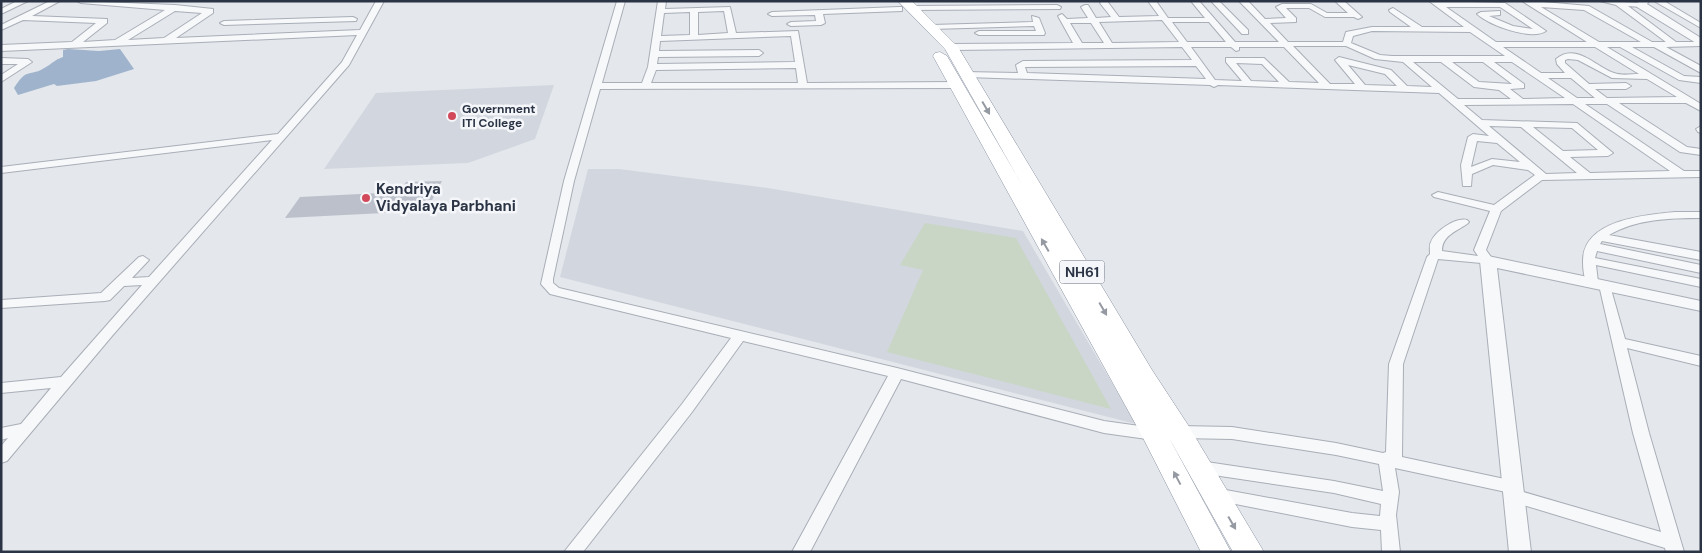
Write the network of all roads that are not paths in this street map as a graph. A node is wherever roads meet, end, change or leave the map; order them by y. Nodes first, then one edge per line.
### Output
1 (24, 1) edge
2 (56, 1) edge
3 (81, 1) edge
4 (621, 1) edge
5 (662, 1) edge
6 (1152, 1) edge
7 (1195, 1) edge
8 (1215, 1) edge
9 (1243, 1) edge
10 (1339, 1) edge
11 (1604, 1) edge
12 (1658, 1) edge
13 (110, 2) edge
14 (380, 2) edge
15 (1528, 2) edge
16 (1104, 3) dead end
17 (1435, 3) edge
18 (1619, 3) junction
19 (1642, 3) edge
20 (1056, 4) edge
21 (175, 7) junction
22 (1030, 7) junction
23 (1085, 7) dead end
24 (694, 10) junction
25 (909, 10) edge
26 (1394, 10) dead end
27 (661, 11) junction
28 (1, 12) edge
29 (818, 12) junction
30 (1517, 13) junction
31 (772, 14) dead end
32 (359, 15) junction
33 (1356, 15) junction
34 (1006, 16) dead end
35 (23, 18) junction
36 (1116, 19) junction
37 (1165, 19) junction
38 (1094, 20) junction
39 (1212, 20) junction
40 (1065, 21) junction
41 (1263, 21) junction
42 (224, 23) dead end
43 (791, 24) dead end
44 (1038, 24) junction
45 (1701, 26) edge
46 (1, 28) edge
47 (1372, 29) junction
48 (1419, 29) junction
49 (1472, 30) junction
50 (363, 32) junction
51 (1245, 32) dead end
52 (979, 33) dead end
53 (335, 34) junction
54 (759, 35) junction
55 (733, 36) junction
56 (694, 37) junction
57 (656, 39) junction
58 (166, 42) junction
59 (117, 43) junction
60 (1619, 43) junction
61 (1650, 43) junction
62 (1673, 43) junction
63 (1701, 43) edge
64 (75, 44) junction
65 (1286, 44) junction
66 (1346, 44) junction
67 (1530, 44) junction
68 (1594, 44) junction
69 (1185, 45) junction
70 (1233, 45) junction
71 (1494, 45) junction
72 (1079, 46) junction
73 (1110, 46) junction
74 (951, 47) junction
75 (1, 48) edge
76 (759, 53) junction
77 (654, 54) junction
78 (1247, 60) junction
79 (1406, 60) junction
80 (1444, 60) junction
81 (1486, 60) junction
82 (1516, 60) junction
83 (1, 61) edge
84 (1153, 63) junction
85 (1198, 63) junction
86 (1063, 64) junction
87 (759, 65) junction
88 (800, 65) junction
89 (652, 67) junction
90 (1701, 70) edge
91 (1574, 75) junction
92 (1023, 76) junction
93 (1538, 76) junction
94 (1647, 76) junction
95 (1068, 78) junction
96 (1, 79) edge
97 (962, 79) junction
98 (1701, 80) edge
99 (1165, 82) junction
100 (1214, 84) junction
101 (646, 85) junction
102 (802, 85) junction
103 (1250, 85) junction
104 (596, 86) junction
105 (1288, 86) junction
106 (1590, 86) junction
107 (1626, 86) dead end
108 (1328, 87) junction
109 (1501, 87) junction
110 (1363, 88) junction
111 (1405, 89) junction
112 (1441, 90) junction
113 (1688, 100) junction
114 (1456, 102) junction
115 (1522, 102) junction
116 (1575, 102) junction
117 (1608, 102) junction
118 (1701, 108) edge
119 (1480, 123) junction
120 (1522, 123) junction
121 (283, 136) junction
122 (1500, 140) junction
123 (1701, 152) edge
124 (1560, 154) junction
125 (1532, 167) junction
126 (1, 170) edge
127 (1681, 174) junction
128 (1701, 174) edge
129 (1586, 175) junction
130 (1542, 176) junction
131 (1438, 195) dead end
132 (1496, 209) junction
133 (1701, 215) edge
134 (1463, 222) dead end
135 (1596, 241) junction
136 (1436, 256) junction
137 (1701, 256) edge
138 (143, 260) dead end
139 (1589, 260) junction
140 (1488, 261) junction
141 (1701, 269) edge
142 (154, 281) junction
143 (120, 282) junction
144 (1701, 283) edge
145 (1598, 284) junction
146 (1, 304) edge
147 (1701, 306) edge
148 (739, 337) junction
149 (1620, 342) junction
150 (1701, 361) edge
151 (897, 373) junction
152 (65, 382) junction
153 (1, 388) edge
154 (26, 428) junction
155 (1179, 432) junction
156 (1, 434) edge
157 (1154, 434) junction
158 (1, 457) edge
159 (1390, 459) junction
160 (1200, 467) junction
161 (1514, 491) junction
162 (1215, 494) junction
163 (1390, 499) junction
164 (1388, 524) junction
165 (1674, 548) edge
166 (573, 552) edge
167 (801, 552) edge
168 (1216, 552) edge
169 (1248, 552) edge
170 (1391, 552) edge
171 (1520, 552) edge

1 - 28 street
2 - 35 street
3 - 13 street
4 - 104 street
5 - 27 street
6 - 37 street
7 - 39 street
8 - 51 street
9 - 41 street
10 - 33 street
11 - 18 street
12 - 45 street
13 - 21 street
14 - 32 street
14 - 50 street
15 - 61 street
15 - 68 street
16 - 36 street
17 - 30 street
17 - 49 street
18 - 19 street
18 - 62 street
19 - 63 street
20 - 22 street
20 - 40 street
21 - 58 street
21 - 59 street
22 - 25 street
22 - 44 street
23 - 38 street
24 - 27 street
24 - 55 street
24 - 56 street
25 - 29 street
25 - 34 street
25 - 44 street
25 - 74 highway, NH61
25 - 97 highway, NH61
26 - 48 street
27 - 57 street
29 - 31 street
29 - 43 street
30 - 30 street
32 - 42 street
32 - 53 street
33 - 41 street
33 - 47 street
35 - 46 street
35 - 64 street
36 - 37 street
36 - 38 street
37 - 39 street
37 - 69 street
38 - 40 street
38 - 73 street
39 - 70 street
40 - 72 street
41 - 65 street
44 - 52 street
47 - 48 street
47 - 66 street
48 - 49 street
49 - 71 street
50 - 53 street
50 - 121 street
53 - 58 street
54 - 55 street
54 - 76 street
54 - 88 street
55 - 56 street
56 - 57 street
57 - 77 street
58 - 59 street
59 - 64 street
60 - 61 street
60 - 68 street
60 - 98 street
61 - 62 street
61 - 90 street
62 - 63 street
64 - 75 street
65 - 66 street
65 - 70 street
65 - 108 street
66 - 79 street
67 - 68 street
67 - 71 street
67 - 82 street
68 - 94 street
69 - 70 street
69 - 73 street
69 - 85 street
70 - 78 street
71 - 82 street
72 - 73 street
72 - 74 street
74 - 97 highway, NH61
76 - 77 street
76 - 87 street
77 - 89 street
78 - 103 street
78 - 105 street
79 - 80 street
79 - 112 street
80 - 81 street
80 - 109 street
81 - 82 street
81 - 109 street
82 - 93 street
83 - 96 street
84 - 85 street
84 - 86 street
84 - 99 street
85 - 100 street
86 - 92 street
86 - 95 street
87 - 88 street
87 - 89 street
88 - 102 street
89 - 101 street
91 - 93 street
91 - 94 street
91 - 106 street
92 - 95 street
92 - 97 street
93 - 116 street
94 - 113 street
95 - 99 street
97 - 102 street
97 -> 155 highway, NH61
157 -> 97 highway, NH61
99 - 100 street
100 - 103 street
101 - 102 street
101 - 104 street
103 - 105 street
104 - 148 street
105 - 108 street
106 - 107 street
106 - 117 street
108 - 110 street
109 - 115 street
110 - 111 street
110 - 111 street
111 - 112 street
112 - 114 street
113 - 117 street
113 - 118 street
114 - 115 street
114 - 119 street
115 - 116 street
116 - 117 street
116 - 127 street
117 - 123 street
119 - 120 street
119 - 122 street
120 - 124 street
120 - 124 street
121 - 126 street
121 - 142 street
122 - 125 street
122 - 125 street
124 - 129 street
125 - 130 street
127 - 128 street
127 - 129 street
129 - 130 street
130 - 132 street
131 - 132 street
132 - 140 street
133 - 135 street
134 - 136 street
135 - 137 street
135 - 139 street
135 - 141 street
136 - 140 street
136 - 159 street
138 - 143 street
139 - 144 street
139 - 145 street
140 - 145 street
140 - 161 street
142 - 143 street
142 - 152 street
143 - 146 street
145 - 147 street
145 - 149 street
148 - 151 street
148 - 166 street
149 - 150 street
149 - 165 street
151 - 157 street
151 - 167 street
152 - 153 street
152 - 154 street
154 - 156 street
154 - 158 street
155 - 157 street
155 - 159 street
155 - 160 highway, NH61
168 -> 157 highway, NH61
159 - 161 street
159 - 163 street
160 - 162 highway, NH61
160 - 163 street
161 - 165 street
161 - 171 street
162 - 164 street
162 -> 169 highway, NH61
163 - 164 street
164 - 170 street

